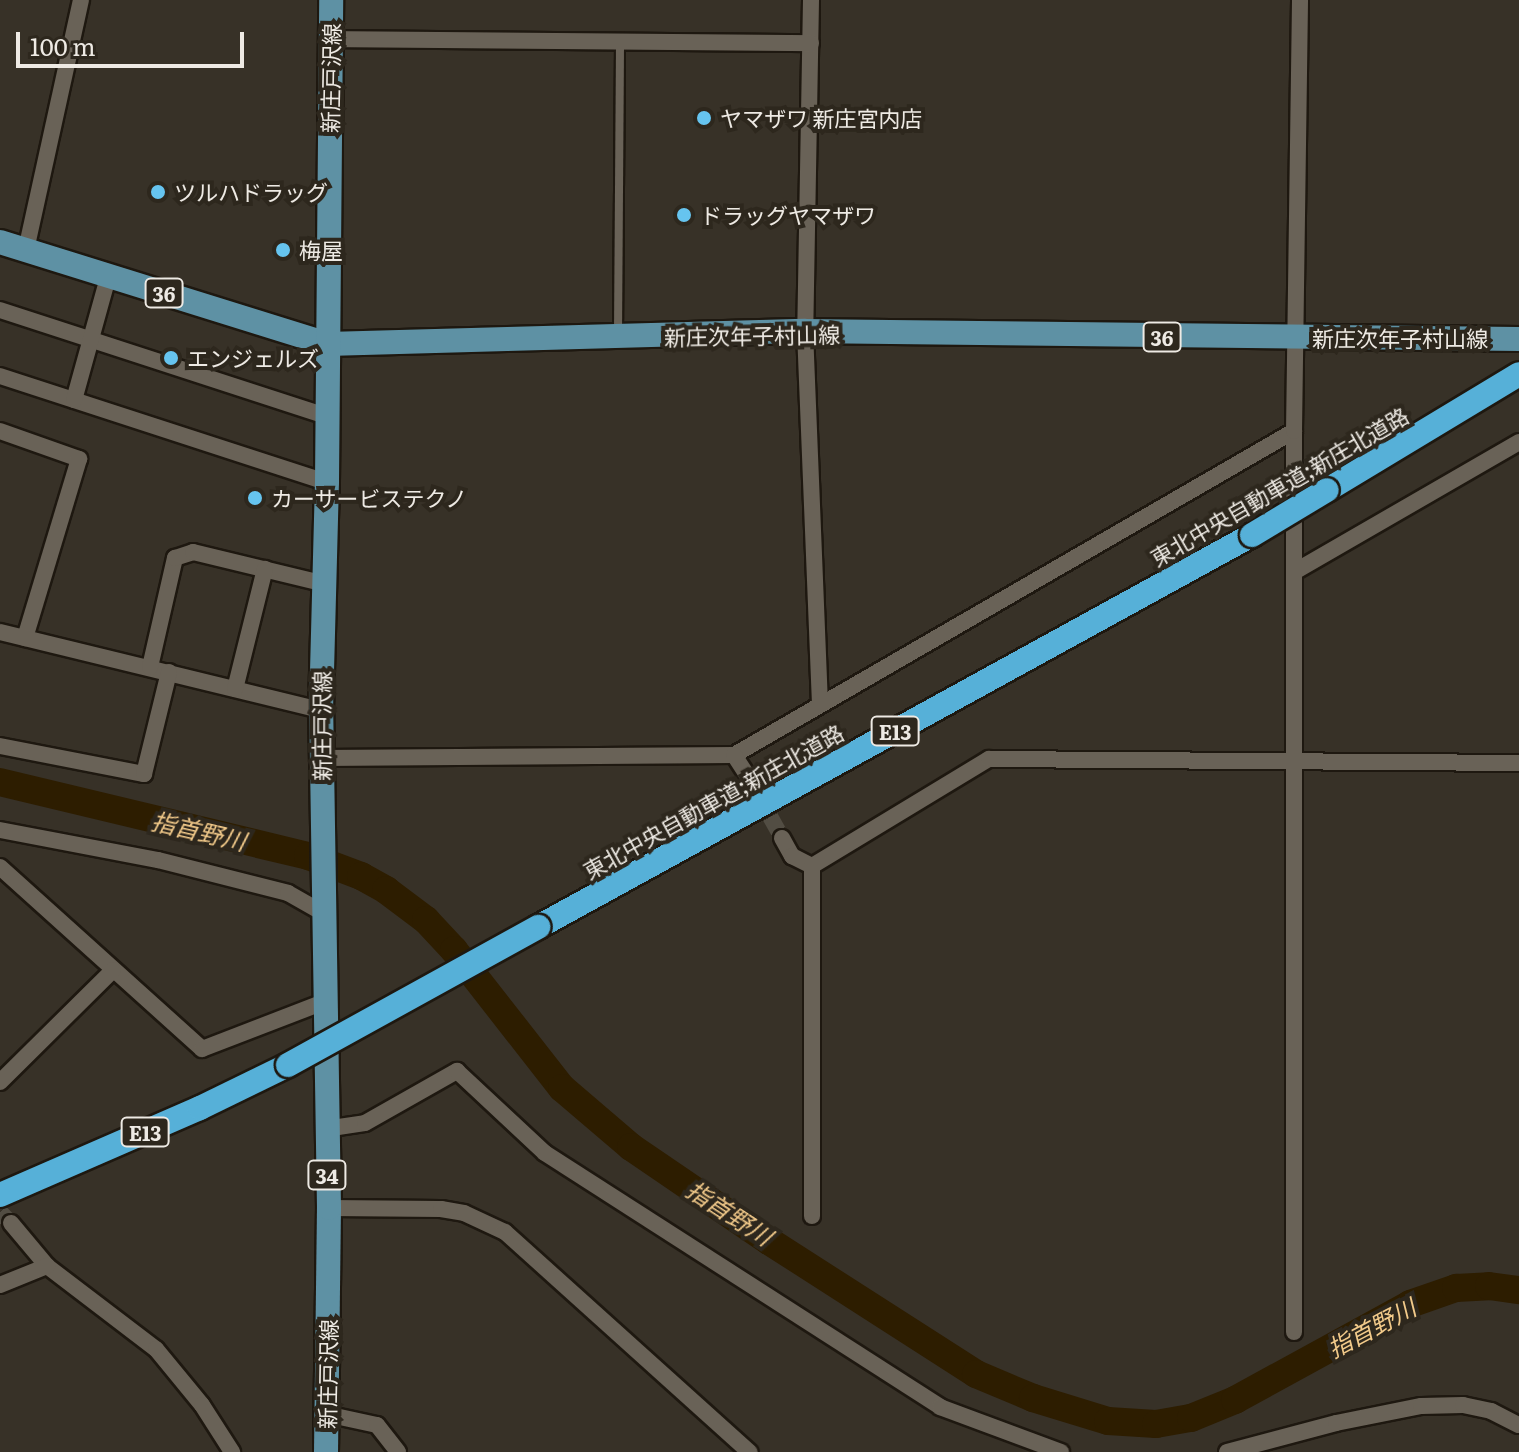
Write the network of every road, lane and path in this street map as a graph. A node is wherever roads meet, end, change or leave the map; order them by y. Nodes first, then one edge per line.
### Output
1 (81, 0) edge
2 (331, 0) edge
3 (811, 0) edge
4 (1300, 0) edge
5 (330, 39) junction
6 (620, 42) junction
7 (811, 43) junction
8 (0, 242) edge
9 (26, 250) junction
10 (109, 274) junction
11 (0, 310) edge
12 (805, 331) junction
13 (1296, 337) junction
14 (618, 338) junction
15 (1519, 339) edge
16 (90, 340) junction
17 (327, 344) junction
18 (1519, 374) edge
19 (0, 376) edge
20 (74, 400) junction
21 (327, 416) junction
22 (0, 431) edge
23 (1294, 431) junction
24 (1519, 442) edge
25 (327, 482) junction
26 (265, 569) junction
27 (1294, 572) junction
28 (321, 583) junction
29 (0, 632) edge
30 (25, 638) junction
31 (150, 667) junction
32 (169, 672) junction
33 (235, 689) junction
34 (820, 705) junction
35 (321, 710) junction
36 (0, 746) edge
37 (734, 755) junction
38 (322, 758) junction
39 (1294, 761) junction
40 (1519, 763) edge
41 (747, 775) tunnel mouth
42 (0, 830) edge
43 (782, 838) tunnel mouth
44 (812, 866) junction
45 (0, 867) edge
46 (326, 906) junction
47 (113, 970) junction
48 (324, 1002) junction
49 (0, 1082) edge
50 (325, 1129) junction
51 (0, 1195) edge
52 (329, 1208) junction
53 (812, 1216) dead end
54 (11, 1223) tunnel mouth
55 (47, 1266) junction
56 (0, 1285) edge
57 (1294, 1332) dead end
58 (326, 1414) junction
59 (1519, 1425) edge
60 (232, 1452) edge
61 (326, 1452) edge
62 (398, 1452) edge
63 (749, 1452) edge
64 (1061, 1452) edge
65 (1227, 1452) edge

1 - 9 street
2 - 5 main road, 新庄戸沢線 / 34
3 - 7 street
4 - 13 street
5 - 6 street
5 - 17 main road, 新庄戸沢線 / 34
6 - 7 street
6 - 14 lane
7 - 12 street
8 - 9 main road, 新庄次年子村山線 / 36
9 - 10 main road, 新庄次年子村山線 / 36
10 - 16 street
10 - 17 main road, 新庄次年子村山線 / 36
11 - 16 street
12 - 13 main road, 新庄次年子村山線 / 36
12 - 14 main road, 新庄次年子村山線 / 36
12 - 34 street
13 - 15 main road, 新庄次年子村山線 / 36
13 - 23 street
14 - 17 main road, 新庄次年子村山線 / 36
16 - 20 street
16 - 21 street
17 - 21 main road, 新庄戸沢線 / 34
18 - 51 highway, 東北中央自動車道;新庄北道路 / E13, bridge
19 - 20 street
20 - 25 street
21 - 25 main road, 新庄戸沢線 / 34
22 - 30 street
23 - 27 street
23 - 34 street
24 - 27 street
25 - 28 main road, 新庄戸沢線 / 34
26 - 28 street
26 - 31 street
26 - 33 street
27 - 39 street
28 - 35 main road, 新庄戸沢線 / 34
29 - 30 street
30 - 31 street
31 - 32 street
32 - 33 street
32 - 36 street
33 - 35 street
34 - 37 street
35 - 38 main road, 新庄戸沢線 / 34
37 - 38 street
37 - 41 street
38 - 46 main road, 新庄戸沢線 / 34
39 - 40 street
39 - 44 street
39 - 57 street
42 - 46 street
43 - 44 street
44 - 53 street
45 - 47 street
46 - 48 main road, 新庄戸沢線 / 34
47 - 48 street
47 - 49 street
48 - 50 main road, 新庄戸沢線 / 34
50 - 52 main road, 新庄戸沢線 / 34
50 - 64 street
52 - 58 main road, 新庄戸沢線 / 34
52 - 63 street
54 - 55 street
55 - 56 street
55 - 60 street
58 - 61 main road, 新庄戸沢線 / 34
58 - 62 street
59 - 65 street

